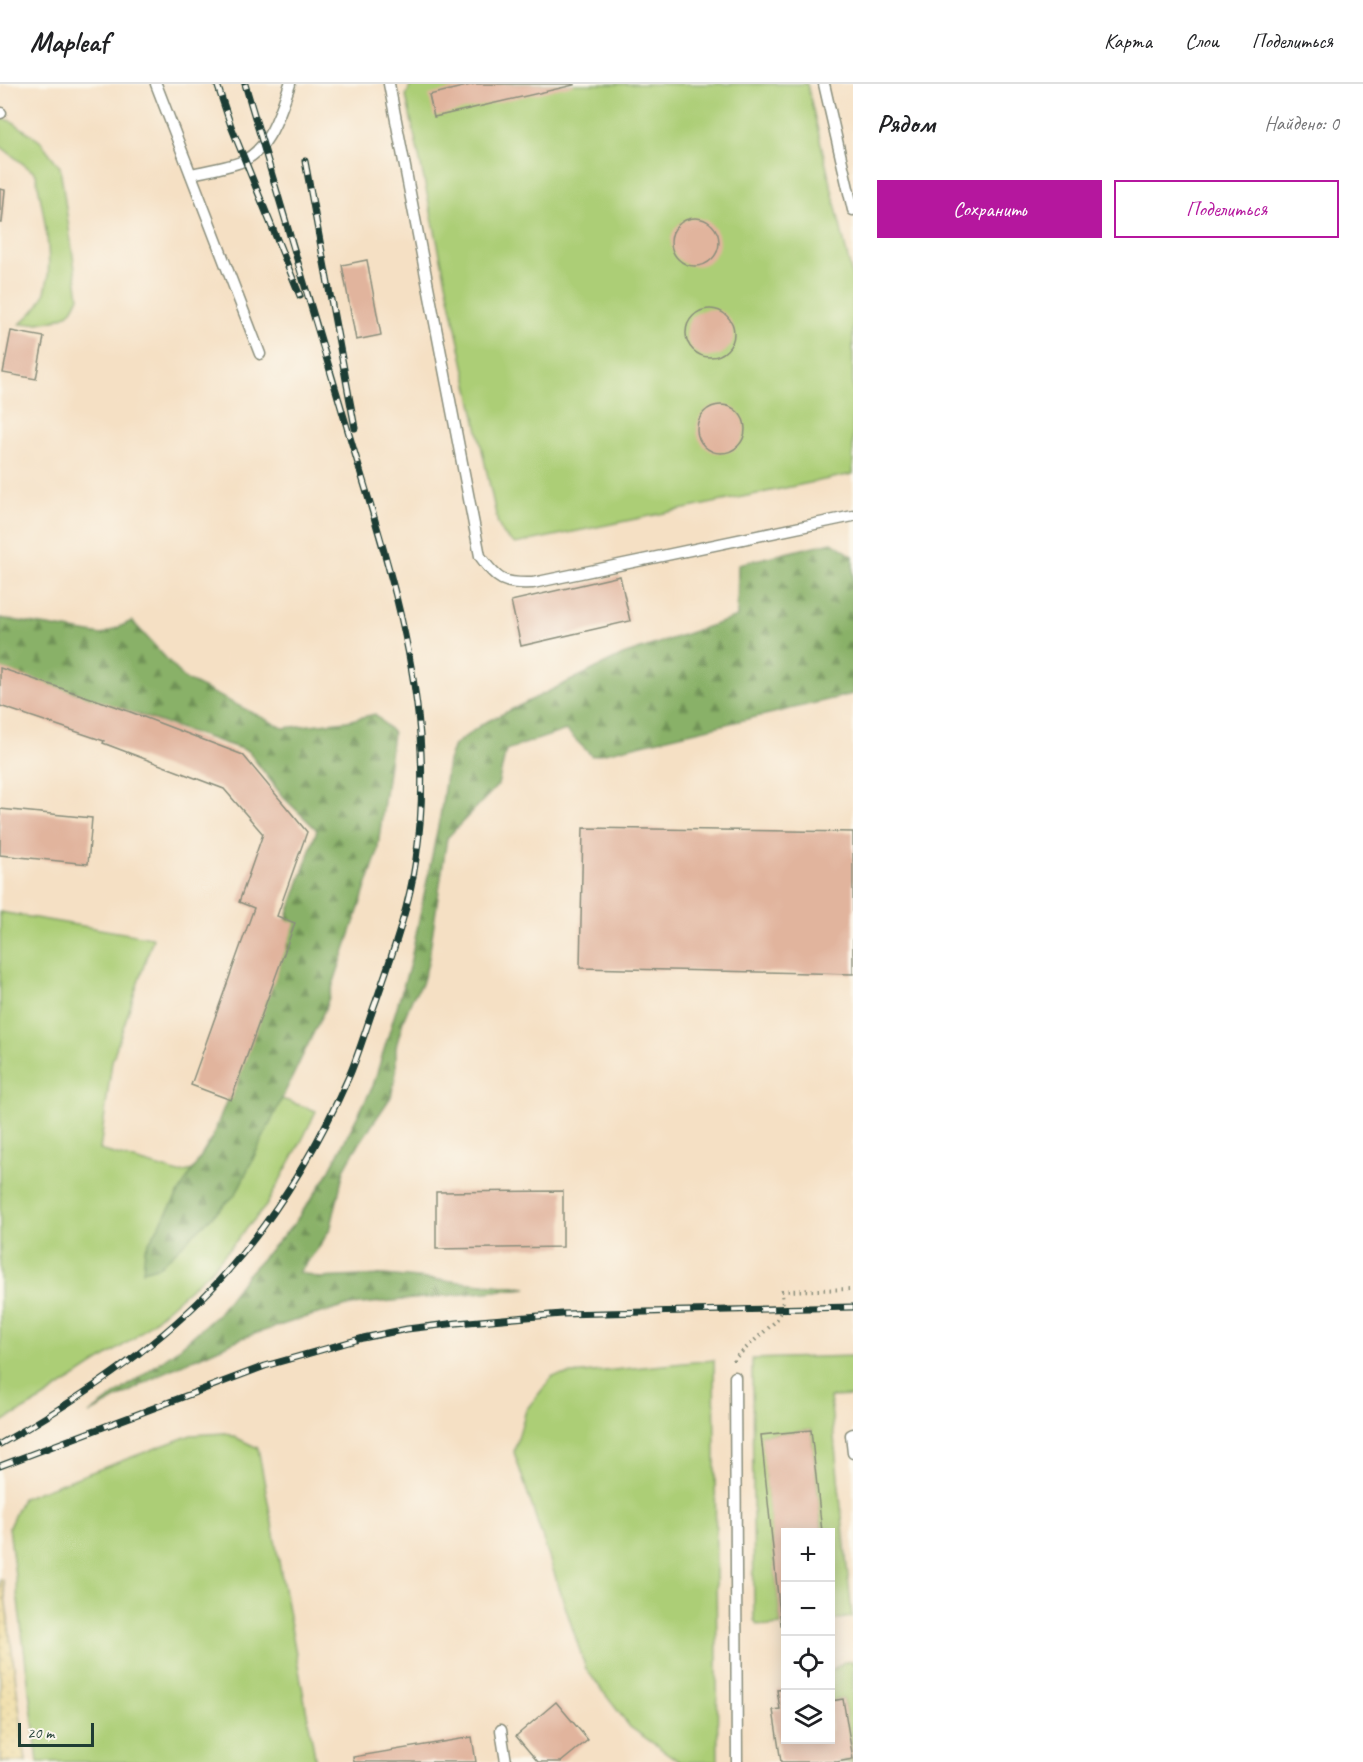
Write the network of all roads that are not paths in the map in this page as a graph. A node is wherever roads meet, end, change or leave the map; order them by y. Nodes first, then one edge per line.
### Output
1 (156, 84) edge
2 (290, 84) edge
3 (388, 84) edge
4 (824, 84) edge
5 (191, 174) junction
6 (853, 210) edge
7 (260, 354) dead end
8 (853, 516) edge
9 (735, 1377) dead end
10 (853, 1434) edge
11 (853, 1453) edge
12 (501, 1730) dead end
13 (506, 1762) edge
14 (737, 1762) edge

1 - 5 lane
2 - 5 lane
3 - 8 lane
4 - 6 lane
5 - 7 lane
9 - 14 lane
10 - 11 lane
12 - 13 lane

